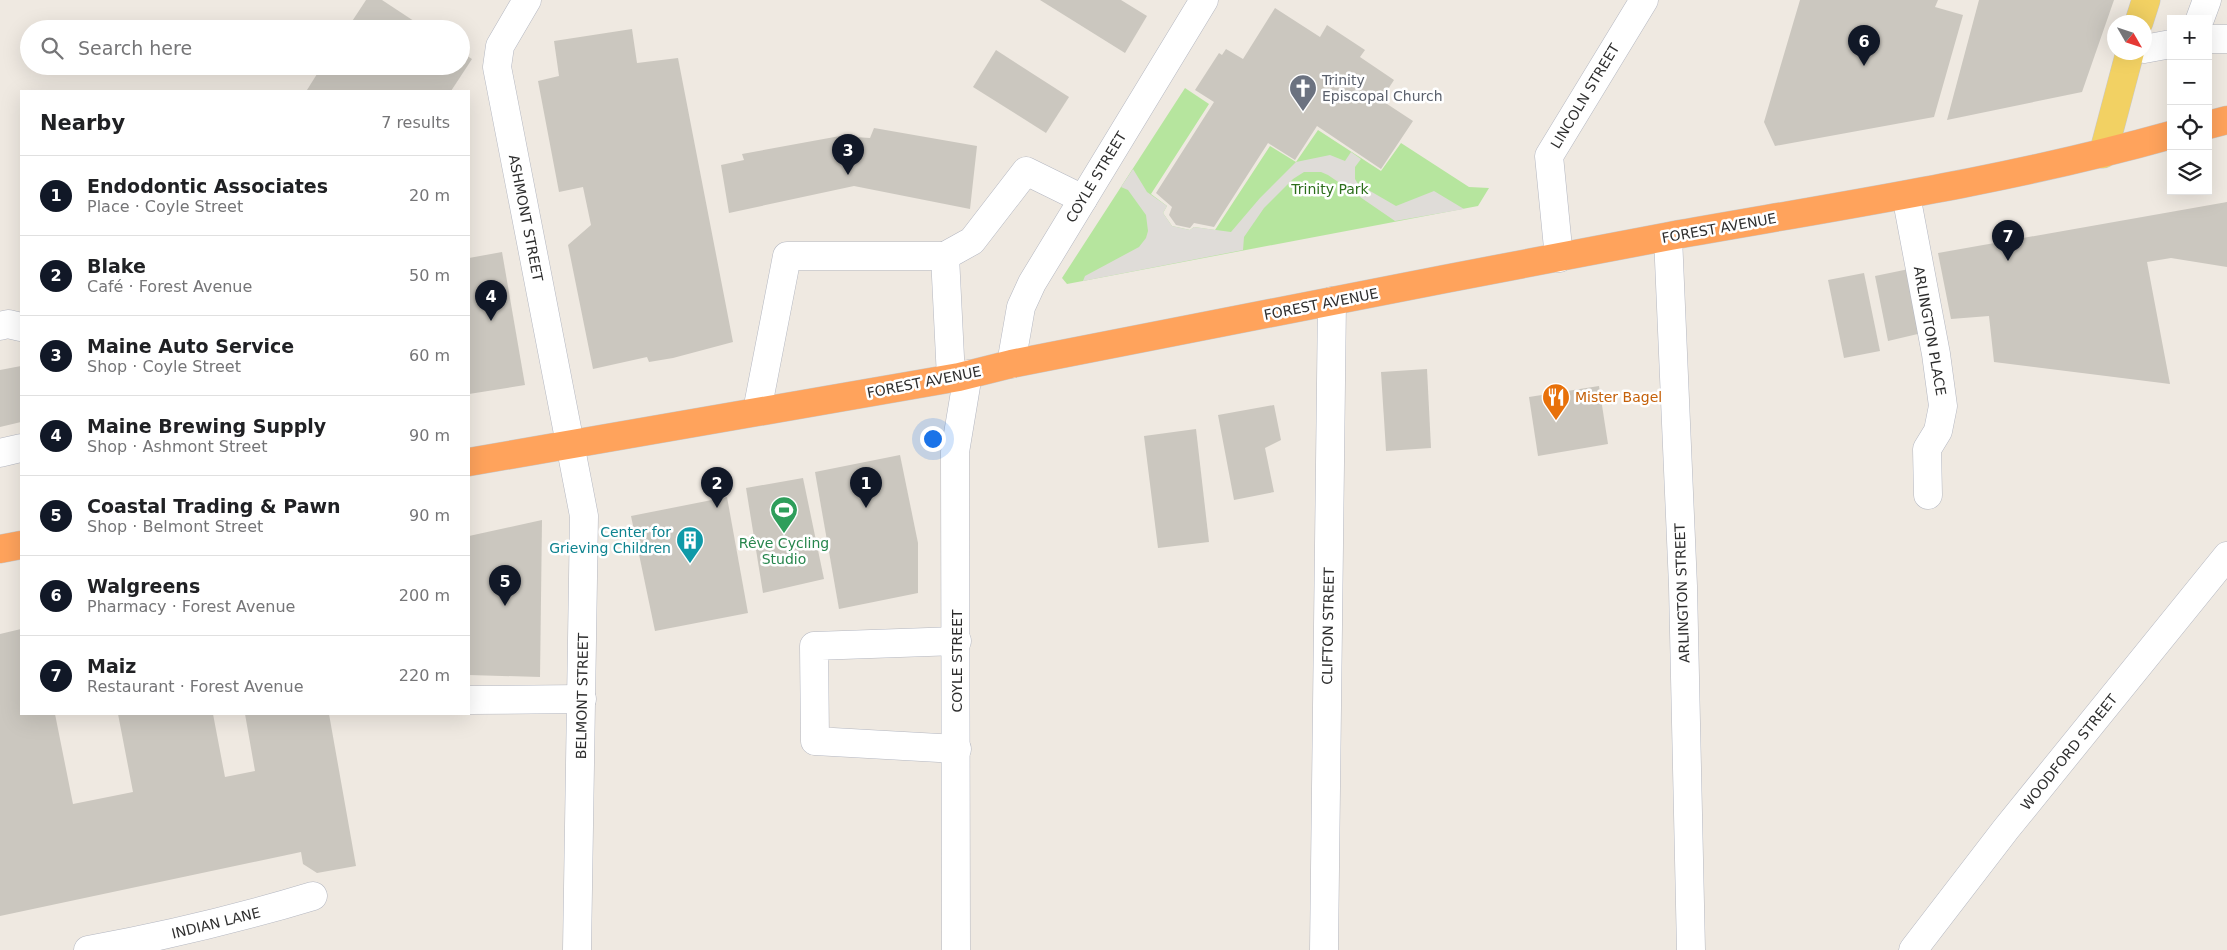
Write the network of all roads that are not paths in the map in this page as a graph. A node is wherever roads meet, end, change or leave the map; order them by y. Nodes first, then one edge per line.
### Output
1 (527, 0) edge
2 (1204, 0) edge
3 (1644, 0) edge
4 (2146, 0) edge
5 (2206, 0) edge
6 (2141, 15) edge
7 (2201, 15) edge
8 (2212, 39) edge
9 (2227, 39) edge
10 (2167, 45) edge
11 (2152, 48) edge
12 (2128, 60) edge
13 (2227, 120) edge
14 (2212, 124) edge
15 (2167, 135) edge
16 (2103, 154) junction
17 (1906, 195) junction
18 (1083, 199) junction
19 (1668, 237) junction
20 (945, 256) junction
21 (1559, 258) junction
22 (1332, 301) junction
23 (0, 326) edge
24 (20, 327) edge
25 (1011, 364) junction
26 (959, 376) junction
27 (757, 411) junction
28 (572, 443) junction
29 (20, 448) edge
30 (0, 452) edge
31 (470, 462) edge
32 (1928, 495) dead end
33 (20, 545) edge
34 (0, 549) edge
35 (2227, 556) edge
36 (957, 641) junction
37 (582, 699) junction
38 (470, 700) edge
39 (957, 750) junction
40 (313, 896) dead end
41 (88, 950) edge
42 (577, 950) edge
43 (956, 950) edge
44 (1324, 950) edge
45 (1690, 950) edge
46 (1913, 950) edge

1 - 28 street, ASHMONT STREET
2 - 18 street, COYLE STREET
3 - 21 street, LINCOLN STREET
4 - 6 main road
5 - 7 street
8 - 9 street
10 - 11 street
12 - 16 main road
13 - 14 highway
15 - 16 highway, FOREST AVENUE
16 - 17 highway, FOREST AVENUE
17 - 19 highway, FOREST AVENUE
17 - 32 street, ARLINGTON PLACE
18 - 20 street
18 - 25 street, COYLE STREET
19 - 21 highway, FOREST AVENUE
19 - 45 street, ARLINGTON STREET
20 - 26 street, COYLE STREET
20 - 27 street
21 - 22 highway, FOREST AVENUE
22 - 25 highway, FOREST AVENUE
22 - 44 street, CLIFTON STREET
23 - 24 street
25 - 26 highway, FOREST AVENUE
26 - 27 highway, FOREST AVENUE
26 - 36 street, COYLE STREET
27 - 28 highway, FOREST AVENUE
28 - 31 highway, FOREST AVENUE
28 - 37 street, BELMONT STREET
29 - 30 street
33 - 34 highway
35 - 46 street, WOODFORD STREET
36 - 39 street, COYLE STREET
36 - 39 street
37 - 38 street
37 - 42 street, BELMONT STREET
39 - 43 street, COYLE STREET
40 - 41 street, INDIAN LANE

